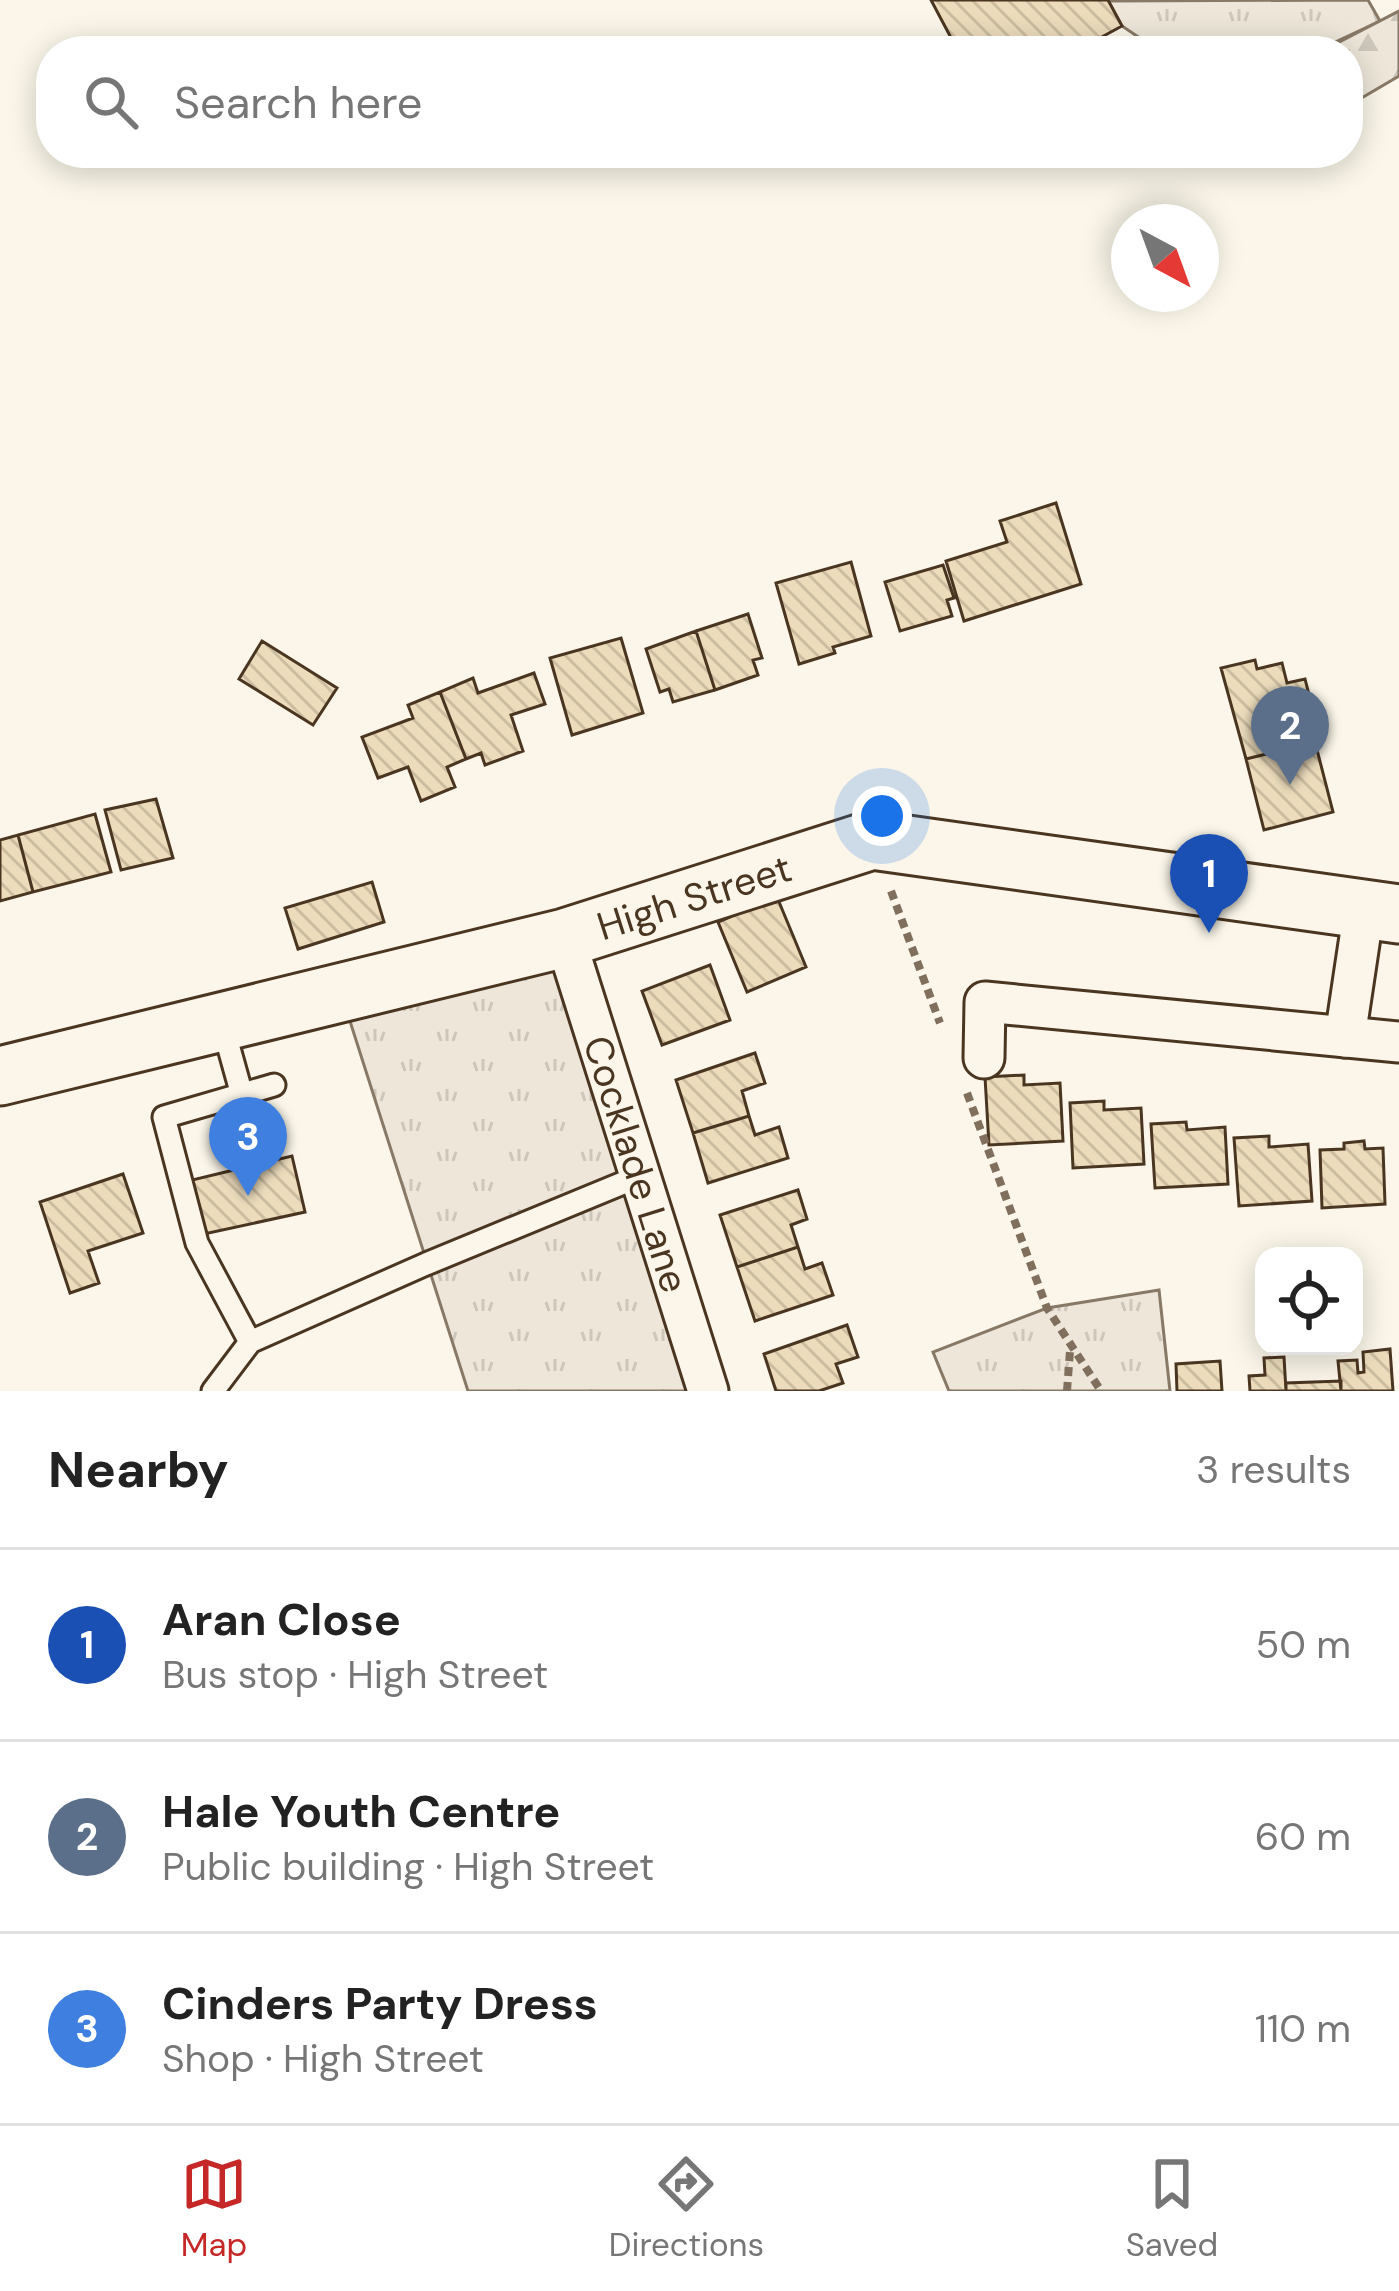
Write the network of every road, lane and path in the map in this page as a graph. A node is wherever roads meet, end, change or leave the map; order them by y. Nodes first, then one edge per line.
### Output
1 (1381, 912) edge
2 (565, 938) junction
3 (222, 1022) junction
4 (1346, 1037) junction
5 (1399, 1042) edge
6 (984, 1058) dead end
7 (0, 1076) edge
8 (274, 1085) dead end
9 (242, 1095) junction
10 (640, 1176) junction
11 (1047, 1308) dead end
12 (250, 1342) junction
13 (1071, 1347) junction
14 (213, 1391) edge
15 (708, 1391) edge
16 (1067, 1391) edge
17 (1101, 1391) edge

1 - 2 street, High Street
1 - 4 street
2 - 3 street, High Street
2 - 10 street, Cocklade Lane
3 - 7 street, High Street
3 - 9 lane
4 - 5 street
4 - 6 street
8 - 9 lane
9 - 12 lane
10 - 12 lane
10 - 15 street, Cocklade Lane
11 - 13 path
12 - 14 lane
13 - 16 path
13 - 17 path

